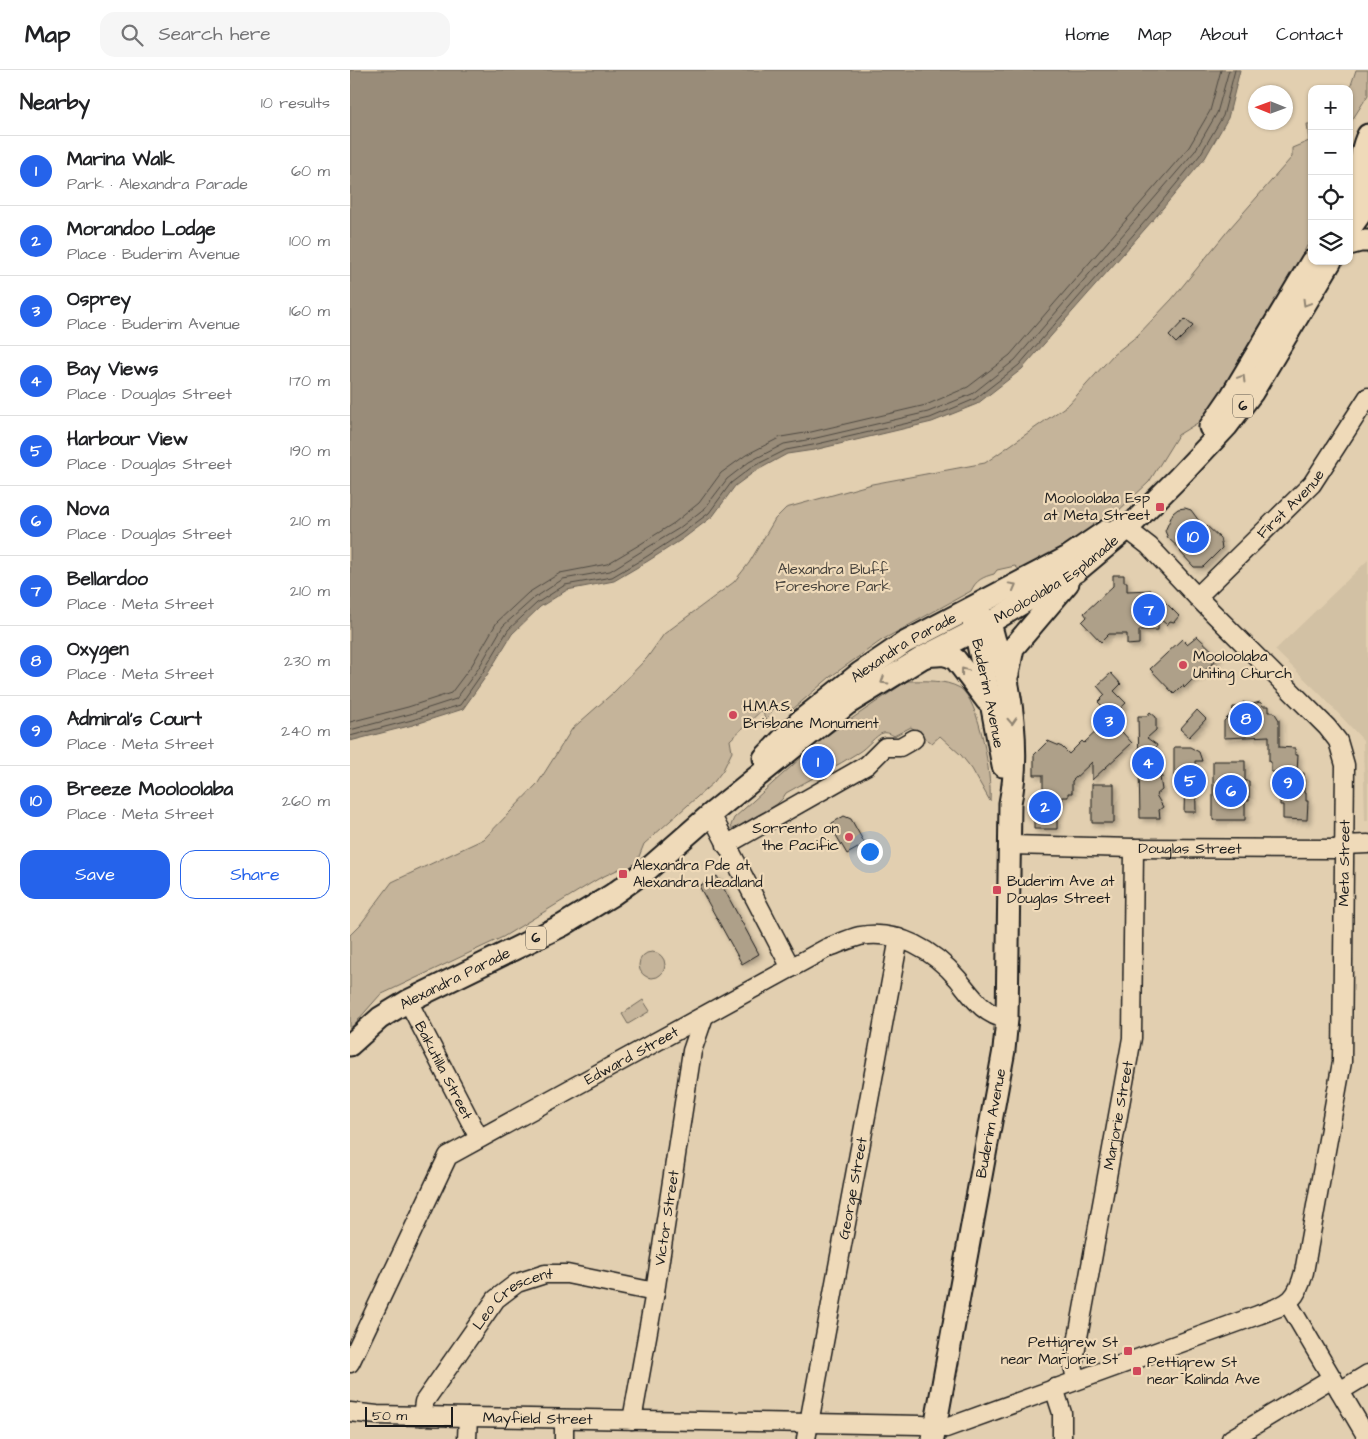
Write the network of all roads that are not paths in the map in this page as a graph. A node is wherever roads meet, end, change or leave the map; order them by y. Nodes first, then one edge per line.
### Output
1 (1365, 144) edge
2 (1368, 188) edge
3 (1353, 227) edge
4 (1368, 242) edge
5 (1309, 265) edge
6 (1330, 265) edge
7 (1368, 397) edge
8 (1127, 529) junction
9 (1103, 533) junction
10 (1077, 571) junction
11 (1197, 597) junction
12 (970, 609) junction
13 (982, 626) junction
14 (925, 656) junction
15 (1008, 685) junction
16 (992, 708) junction
17 (914, 739) dead end
18 (1010, 803) junction
19 (711, 814) junction
20 (1368, 844) edge
21 (726, 845) junction
22 (1010, 845) junction
23 (1344, 845) junction
24 (1134, 848) junction
25 (899, 938) junction
26 (792, 968) junction
27 (408, 1001) junction
28 (704, 1016) junction
29 (1007, 1019) junction
30 (350, 1045) edge
31 (479, 1138) junction
32 (655, 1292) junction
33 (1288, 1303) junction
34 (350, 1363) edge
35 (1368, 1374) edge
36 (1076, 1380) junction
37 (1336, 1385) junction
38 (1054, 1388) junction
39 (350, 1412) edge
40 (422, 1416) junction
41 (468, 1418) junction
42 (564, 1419) junction
43 (632, 1420) junction
44 (807, 1431) edge
45 (934, 1433) edge
46 (468, 1439) edge
47 (564, 1439) edge
48 (1062, 1439) edge
49 (1231, 1439) edge
50 (1368, 1439) edge

1 - 2 main road
1 - 3 main road
2 - 3 main road
3 - 4 main road
9 -> 5 main road, Mooloolaba Esplanade / 6
6 -> 8 main road, Mooloolaba Esplanade / 6
7 - 11 street, First Avenue
8 - 9 street
8 - 10 main road, Mooloolaba Esplanade / 6
8 - 11 street, Meta Street
12 -> 9 main road, Mooloolaba Esplanade / 6
10 - 13 main road, Mooloolaba Esplanade / 6
10 - 15 main road
11 - 23 street, Meta Street
12 - 13 main road, Buderim Avenue
12 - 19 main road, Alexandra Parade / 6
13 - 14 main road, Alexandra Parade / 6
13 - 15 main road, Buderim Avenue
13 - 16 main road, Buderim Avenue
16 -> 14 main road
14 -> 19 main road, Alexandra Parade / 6
15 -> 18 main road, Buderim Avenue
16 - 18 main road, Buderim Avenue
17 - 21 street
18 - 22 main road, Buderim Avenue
19 - 21 street
19 - 27 main road, Alexandra Parade / 6
20 - 23 street, Douglas Street
21 - 26 street
22 - 24 street, Douglas Street
22 - 29 main road, Buderim Avenue
23 - 24 street, Douglas Street
23 - 33 street, Meta Street
24 - 36 street, Marjorie Street
25 - 26 street, Edward Street
25 - 29 street, Edward Street
25 - 44 street, George Street
26 - 28 street, Edward Street
27 - 30 main road, Alexandra Parade / 6
27 - 31 street, Bakutilla Street
28 - 31 street, Edward Street
28 - 32 street, Victor Street
29 - 45 main road, Buderim Avenue
31 - 34 street, Edward Street
32 - 40 street, Leo Crescent
32 - 43 street, Victor Street
33 - 36 street, Mayfield Street
33 - 37 street
35 - 37 street
36 - 38 street, Mayfield Street
37 - 49 street
37 - 50 street
38 - 45 street, Mayfield Street
38 - 48 street
39 - 40 street, Mayfield Street
40 - 41 street, Mayfield Street
41 - 42 street, Mayfield Street
41 - 46 street
42 - 43 street, Mayfield Street
42 - 47 street
43 - 44 street, Mayfield Street
44 - 45 street, Mayfield Street

